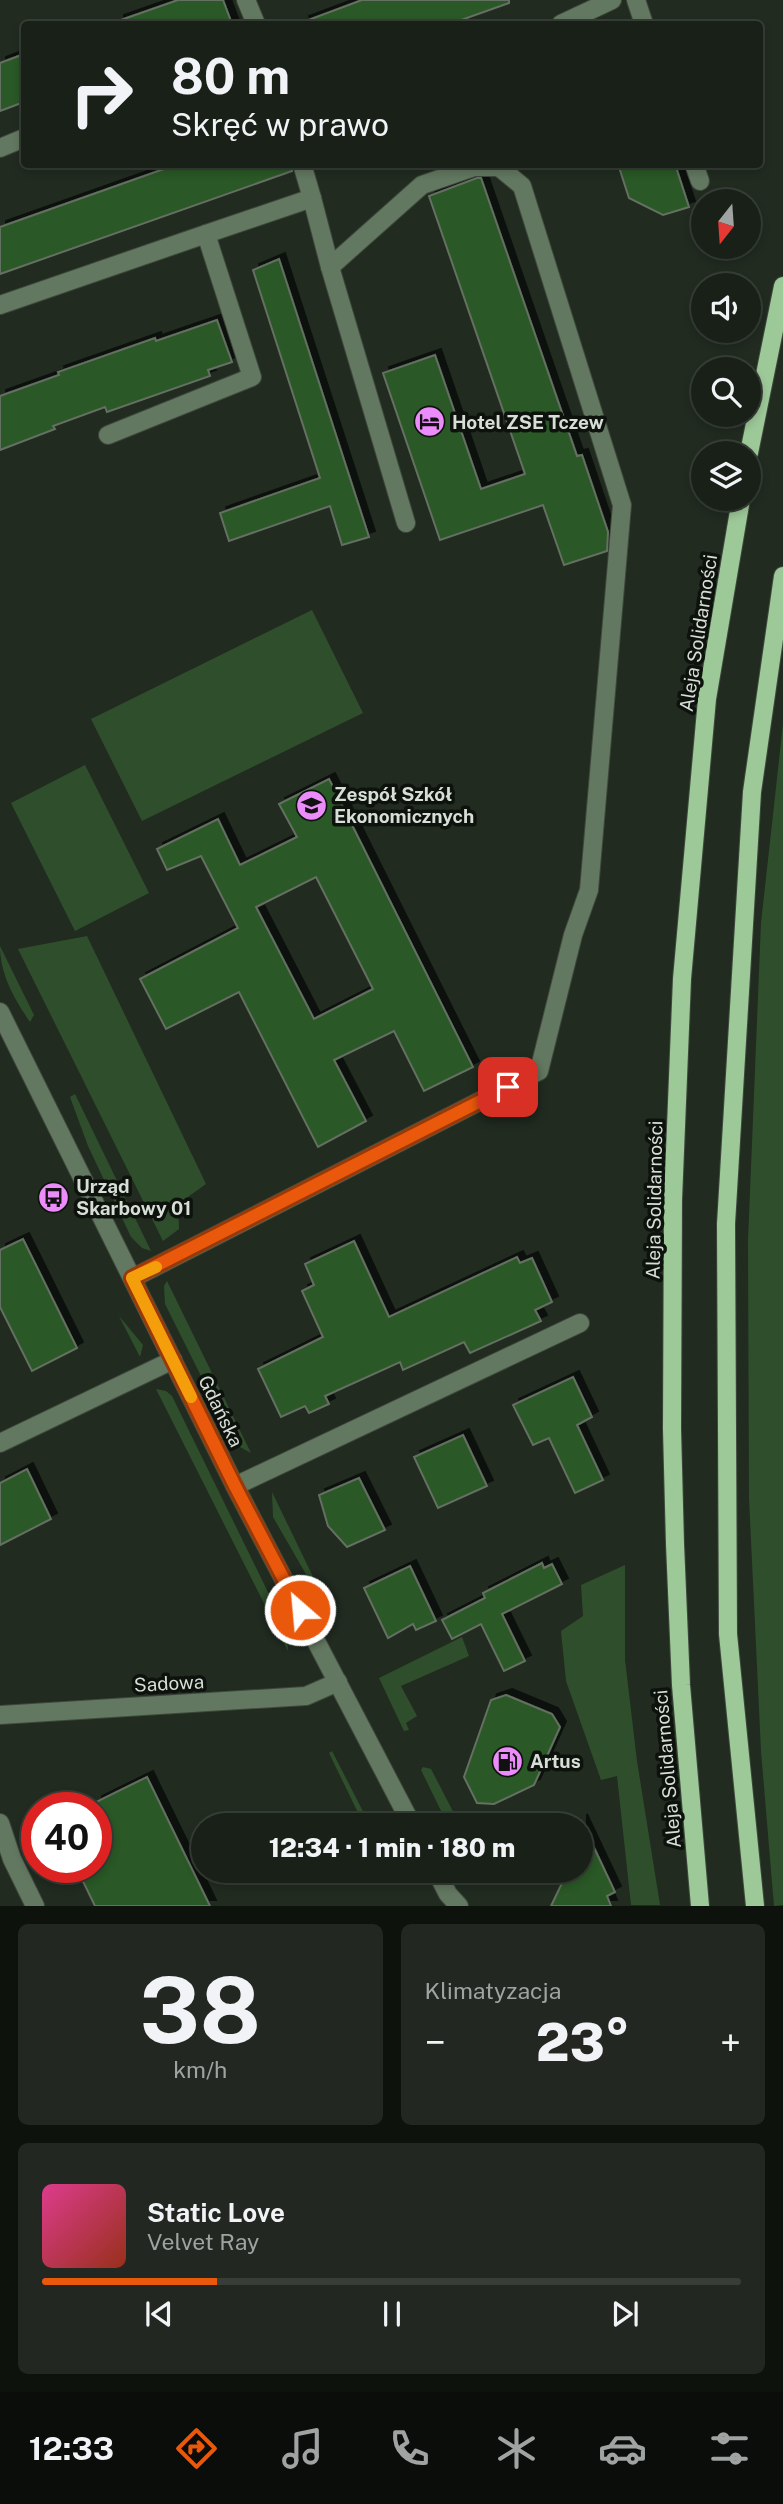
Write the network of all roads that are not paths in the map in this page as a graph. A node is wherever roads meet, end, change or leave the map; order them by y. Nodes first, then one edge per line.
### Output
1 (246, 0) edge
2 (612, 0) edge
3 (636, 0) edge
4 (255, 21) edge
5 (567, 21) edge
6 (644, 21) edge
7 (21, 139) edge
8 (0, 148) edge
9 (303, 168) edge
10 (471, 168) edge
11 (500, 168) edge
12 (312, 198) junction
13 (206, 234) junction
14 (330, 267) junction
15 (783, 286) edge
16 (0, 305) edge
17 (108, 435) dead end
18 (751, 441) edge
19 (739, 511) edge
20 (406, 523) dead end
21 (783, 576) edge
22 (0, 1012) edge
23 (132, 1278) junction
24 (580, 1324) dead end
25 (173, 1360) junction
26 (0, 1444) edge
27 (235, 1486) junction
28 (338, 1682) junction
29 (0, 1715) edge
30 (406, 1813) edge
31 (0, 1823) edge
32 (442, 1883) edge
33 (451, 1902) edge
34 (35, 1906) edge
35 (700, 1906) edge
36 (755, 1906) edge

1 - 4 street
2 - 5 street
3 - 6 street
7 - 8 street
9 - 12 street
10 - 14 street
11 - 23 street
12 - 13 street
12 - 14 street
13 - 16 street
13 - 17 street
14 - 20 street
15 - 18 main road
19 - 35 main road, Aleja Solidarności
21 - 36 main road
22 - 23 street, Gdańska
23 - 25 street, Gdańska
24 - 27 street
25 - 26 street
25 - 27 street, Gdańska
27 - 28 street, Gdańska
28 - 29 street, Sadowa
28 - 30 street, Gdańska
31 - 34 street
32 - 33 street

